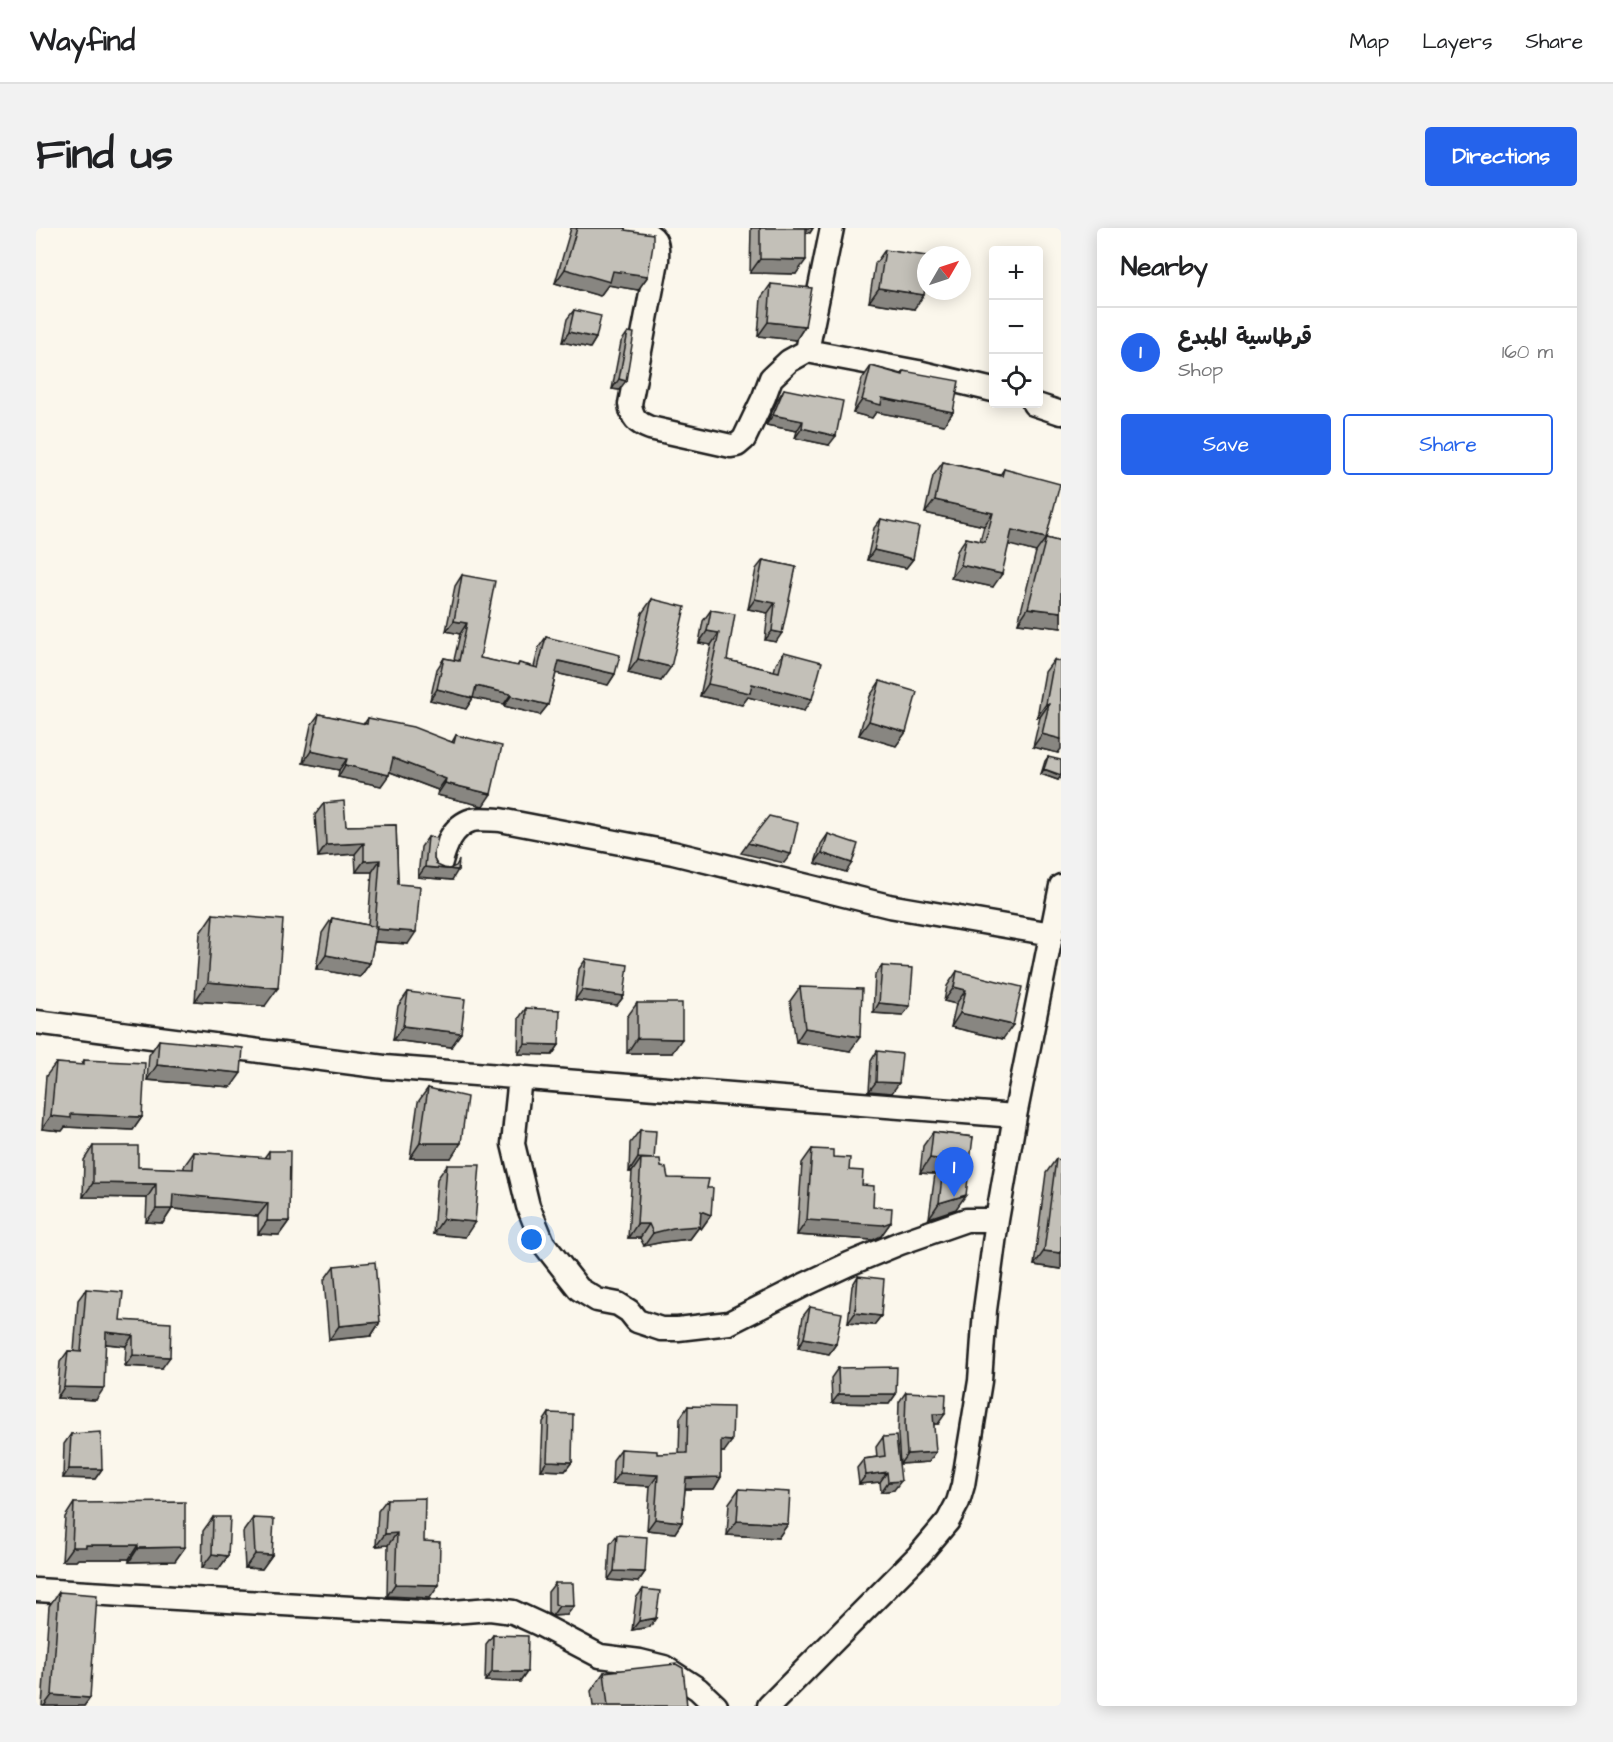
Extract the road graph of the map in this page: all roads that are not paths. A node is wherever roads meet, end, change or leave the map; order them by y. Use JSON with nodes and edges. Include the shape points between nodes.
{"nodes":[{"id":1,"x":636,"y":228,"type":"edge"},
{"id":2,"x":832,"y":228,"type":"edge"},
{"id":3,"x":807,"y":351,"type":"junction"},
{"id":4,"x":989,"y":389,"type":"edge"},
{"id":5,"x":1043,"y":407,"type":"edge"},
{"id":6,"x":1061,"y":413,"type":"edge"},
{"id":7,"x":440,"y":865,"type":"edge"},
{"id":8,"x":1061,"y":886,"type":"edge"},
{"id":9,"x":1052,"y":934,"type":"junction"},
{"id":10,"x":36,"y":1022,"type":"edge"},
{"id":11,"x":520,"y":1077,"type":"junction"},
{"id":12,"x":1015,"y":1116,"type":"junction"},
{"id":13,"x":997,"y":1220,"type":"junction"},
{"id":14,"x":36,"y":1590,"type":"edge"},
{"id":15,"x":716,"y":1706,"type":"edge"},
{"id":16,"x":769,"y":1706,"type":"edge"}],
"edges":[{"from":1,"to":3,"type":"street","via":[[651,235],[658,246],[630,404],[638,423],[738,445],[771,378]]},
{"from":2,"to":3,"type":"street"},
{"from":3,"to":4,"type":"street"},
{"from":5,"to":6,"type":"street"},
{"from":7,"to":9,"type":"street","via":[[445,846],[458,827],[472,820],[501,819],[673,853],[889,906]]},
{"from":8,"to":9,"type":"street"},
{"from":9,"to":12,"type":"street"},
{"from":10,"to":11,"type":"street","via":[[384,1067]]},
{"from":11,"to":12,"type":"street"},
{"from":11,"to":13,"type":"street","via":[[513,1144],[528,1206],[543,1243],[579,1289],[629,1311],[637,1321],[661,1329],[729,1323],[900,1243],[966,1220]]},
{"from":12,"to":13,"type":"street"},
{"from":13,"to":16,"type":"street","via":[[980,1381],[958,1502],[948,1521],[921,1553]]},
{"from":14,"to":15,"type":"street","via":[[440,1613],[490,1609],[513,1612],[600,1656],[664,1667]]}]}
